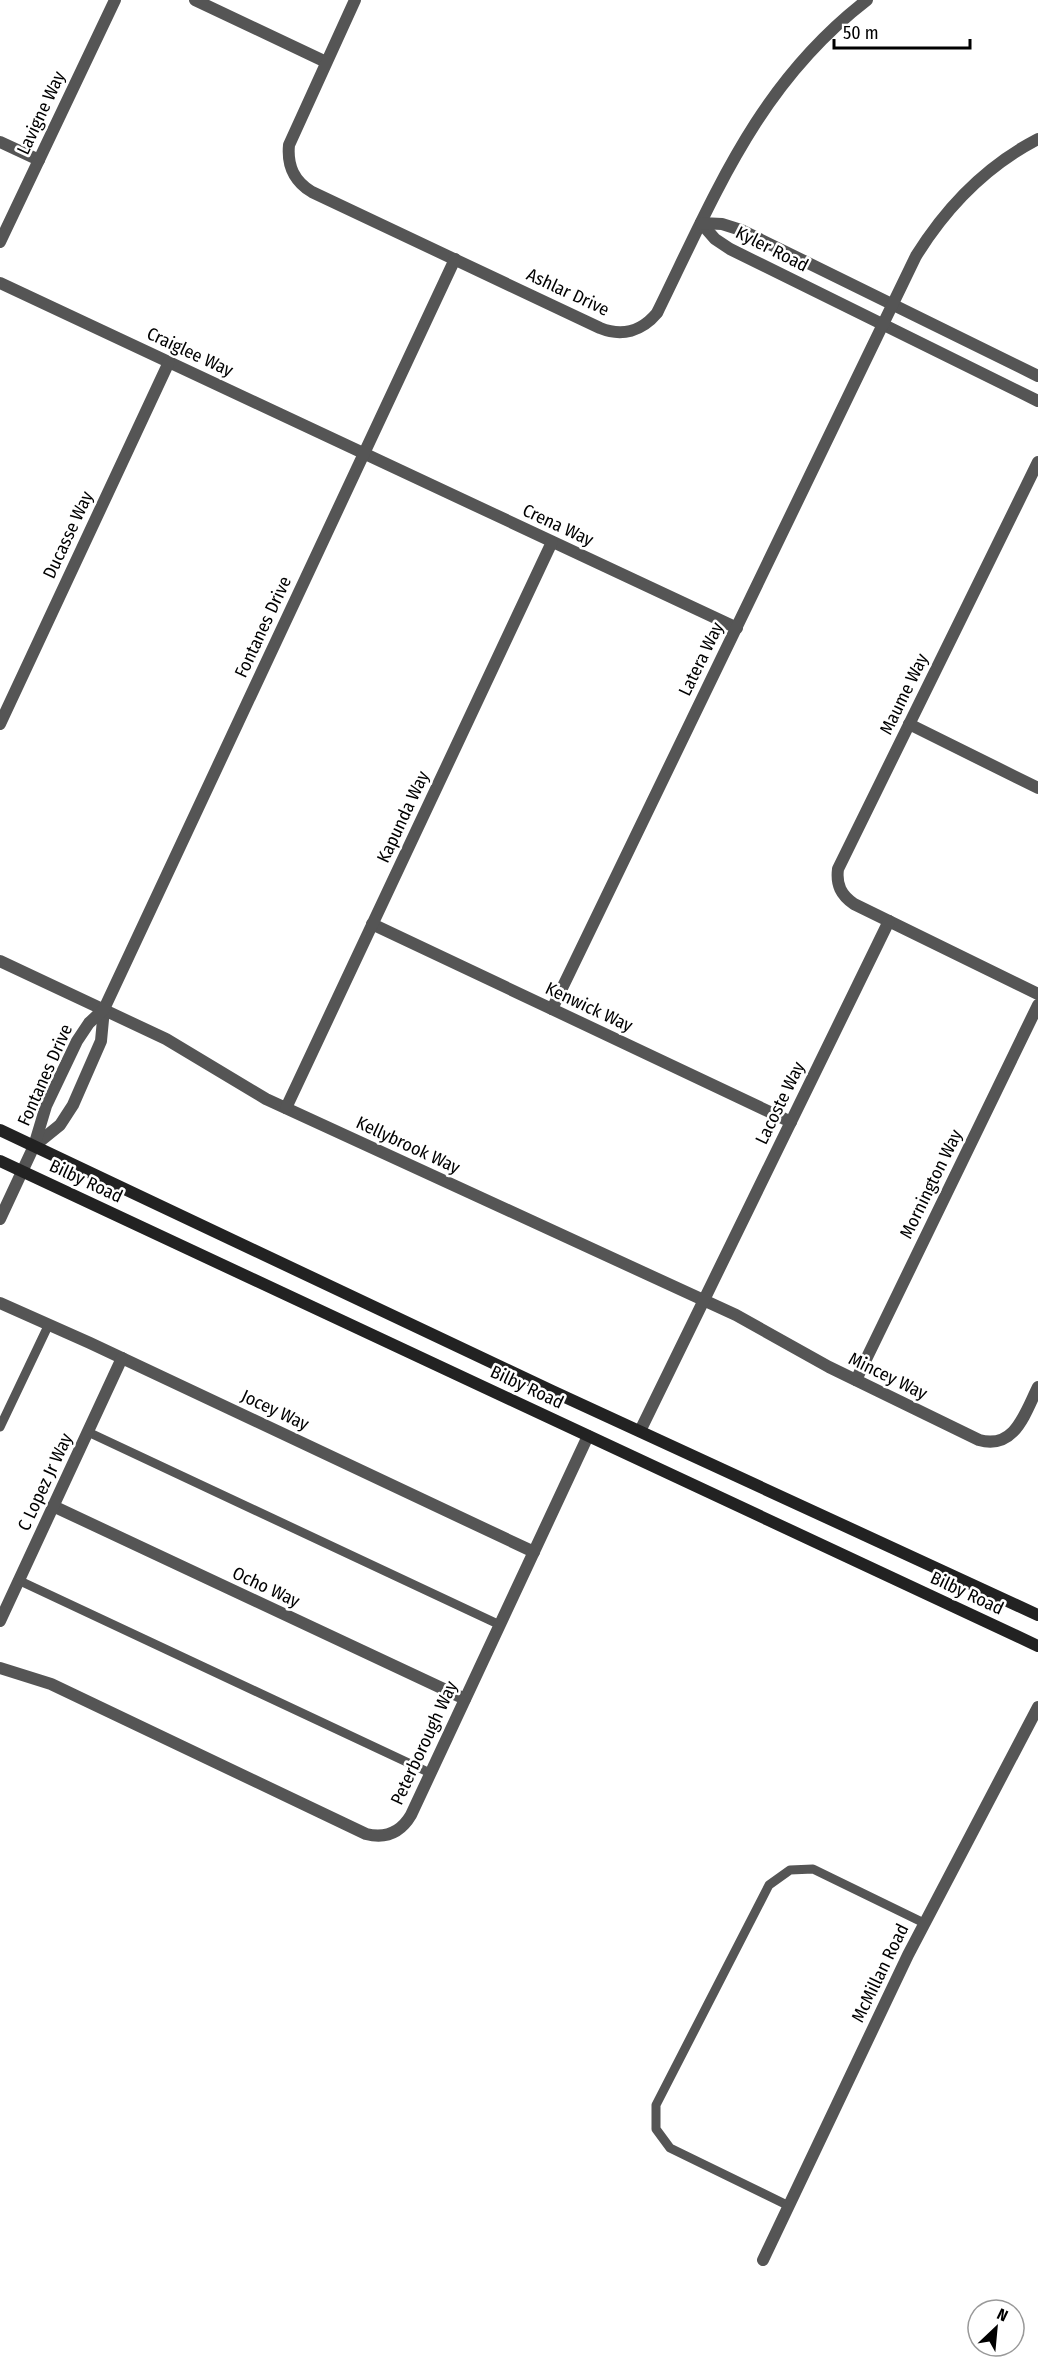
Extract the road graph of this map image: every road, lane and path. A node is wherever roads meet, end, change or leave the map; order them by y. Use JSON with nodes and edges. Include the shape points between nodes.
{"nodes":[{"id":1,"x":115,"y":0,"type":"edge"},
{"id":2,"x":195,"y":0,"type":"edge"},
{"id":3,"x":355,"y":0,"type":"edge"},
{"id":4,"x":867,"y":0,"type":"edge"},
{"id":5,"x":326,"y":62,"type":"junction"},
{"id":6,"x":1038,"y":139,"type":"edge"},
{"id":7,"x":0,"y":142,"type":"edge"},
{"id":8,"x":39,"y":160,"type":"junction"},
{"id":9,"x":701,"y":223,"type":"junction"},
{"id":10,"x":0,"y":242,"type":"edge"},
{"id":11,"x":455,"y":259,"type":"junction"},
{"id":12,"x":0,"y":283,"type":"edge"},
{"id":13,"x":892,"y":304,"type":"junction"},
{"id":14,"x":883,"y":325,"type":"junction"},
{"id":15,"x":169,"y":362,"type":"junction"},
{"id":16,"x":1038,"y":376,"type":"edge"},
{"id":17,"x":1038,"y":401,"type":"edge"},
{"id":18,"x":364,"y":454,"type":"junction"},
{"id":19,"x":1038,"y":462,"type":"edge"},
{"id":20,"x":552,"y":542,"type":"junction"},
{"id":21,"x":736,"y":628,"type":"junction"},
{"id":22,"x":0,"y":724,"type":"edge"},
{"id":23,"x":909,"y":724,"type":"junction"},
{"id":24,"x":1038,"y":788,"type":"edge"},
{"id":25,"x":889,"y":921,"type":"junction"},
{"id":26,"x":372,"y":924,"type":"junction"},
{"id":27,"x":0,"y":961,"type":"edge"},
{"id":28,"x":1038,"y":994,"type":"edge"},
{"id":29,"x":1038,"y":1005,"type":"edge"},
{"id":30,"x":552,"y":1009,"type":"junction"},
{"id":31,"x":104,"y":1010,"type":"junction"},
{"id":32,"x":286,"y":1108,"type":"junction"},
{"id":33,"x":791,"y":1122,"type":"junction"},
{"id":34,"x":0,"y":1130,"type":"edge"},
{"id":35,"x":34,"y":1146,"type":"junction"},
{"id":36,"x":0,"y":1161,"type":"edge"},
{"id":37,"x":22,"y":1171,"type":"junction"},
{"id":38,"x":0,"y":1219,"type":"edge"},
{"id":39,"x":704,"y":1301,"type":"junction"},
{"id":40,"x":0,"y":1304,"type":"edge"},
{"id":41,"x":49,"y":1324,"type":"junction"},
{"id":42,"x":122,"y":1358,"type":"junction"},
{"id":43,"x":856,"y":1380,"type":"junction"},
{"id":44,"x":1038,"y":1388,"type":"edge"},
{"id":45,"x":0,"y":1427,"type":"edge"},
{"id":46,"x":640,"y":1431,"type":"junction"},
{"id":47,"x":88,"y":1432,"type":"junction"},
{"id":48,"x":588,"y":1436,"type":"junction"},
{"id":49,"x":53,"y":1506,"type":"junction"},
{"id":50,"x":534,"y":1552,"type":"junction"},
{"id":51,"x":18,"y":1580,"type":"junction"},
{"id":52,"x":1038,"y":1615,"type":"edge"},
{"id":53,"x":0,"y":1622,"type":"edge"},
{"id":54,"x":500,"y":1625,"type":"junction"},
{"id":55,"x":1038,"y":1646,"type":"edge"},
{"id":56,"x":0,"y":1668,"type":"edge"},
{"id":57,"x":465,"y":1700,"type":"junction"},
{"id":58,"x":1038,"y":1707,"type":"edge"},
{"id":59,"x":430,"y":1773,"type":"junction"},
{"id":60,"x":924,"y":1923,"type":"junction"},
{"id":61,"x":789,"y":2206,"type":"junction"},
{"id":62,"x":763,"y":2260,"type":"dead end"}],
"edges":[{"from":1,"to":8,"type":"street","name":"Lavigne Way"},
{"from":2,"to":5,"type":"street"},
{"from":3,"to":5,"type":"street","name":"Ashlar Drive"},
{"from":4,"to":9,"type":"street","name":"Ashlar Drive","via":[[812,50],[768,102],[735,154]]},
{"from":5,"to":11,"type":"street","name":"Ashlar Drive","via":[[289,145],[293,174],[312,192]]},
{"from":6,"to":13,"type":"street","name":"Latera Way","via":[[993,167],[956,201],[916,256]]},
{"from":7,"to":8,"type":"street"},
{"from":8,"to":10,"type":"street","name":"Lavigne Way"},
{"from":9,"to":11,"type":"street","name":"Ashlar Drive","via":[[657,313],[643,327],[625,332],[600,328]]},
{"from":9,"to":13,"type":"street","name":"Kyler Road","via":[[741,230]]},
{"from":9,"to":14,"type":"street","name":"Kyler Road","via":[[730,249]]},
{"from":11,"to":18,"type":"street","name":"Fontanes Drive"},
{"from":12,"to":15,"type":"street","name":"Craiglee Way"},
{"from":13,"to":14,"type":"street","name":"Latera Way"},
{"from":13,"to":16,"type":"street","name":"Kyler Road"},
{"from":14,"to":17,"type":"street","name":"Kyler Road"},
{"from":14,"to":21,"type":"street","name":"Latera Way"},
{"from":15,"to":18,"type":"street","name":"Craiglee Way"},
{"from":15,"to":22,"type":"street","name":"Ducasse Way"},
{"from":18,"to":20,"type":"street","name":"Crena Way"},
{"from":18,"to":31,"type":"street","name":"Fontanes Drive"},
{"from":19,"to":23,"type":"street","name":"Maume Way"},
{"from":20,"to":21,"type":"street","name":"Crena Way"},
{"from":20,"to":26,"type":"street","name":"Kapunda Way"},
{"from":21,"to":30,"type":"street","name":"Latera Way"},
{"from":23,"to":24,"type":"street"},
{"from":23,"to":25,"type":"street","name":"Maume Way","via":[[837,877],[846,899]]},
{"from":25,"to":28,"type":"street"},
{"from":25,"to":33,"type":"street","name":"Lacoste Way"},
{"from":26,"to":30,"type":"street","name":"Kenwick Way"},
{"from":26,"to":32,"type":"street","name":"Kapunda Way"},
{"from":27,"to":31,"type":"street"},
{"from":29,"to":43,"type":"street","name":"Mornington Way"},
{"from":30,"to":33,"type":"street","name":"Kenwick Way"},
{"from":31,"to":32,"type":"street","name":"Kellybrook Way","via":[[176,1044]]},
{"from":31,"to":35,"type":"street","name":"Fontanes Drive","via":[[77,1041],[46,1106]]},
{"from":31,"to":35,"type":"street","name":"Fontanes Drive","via":[[101,1041],[73,1105],[60,1125]]},
{"from":32,"to":39,"type":"street","name":"Kellybrook Way"},
{"from":33,"to":39,"type":"street","name":"Lacoste Way"},
{"from":34,"to":35,"type":"main road","name":"Bilby Road"},
{"from":35,"to":37,"type":"street"},
{"from":35,"to":46,"type":"main road","name":"Bilby Road"},
{"from":36,"to":37,"type":"main road","name":"Bilby Road"},
{"from":37,"to":38,"type":"street"},
{"from":37,"to":48,"type":"main road","name":"Bilby Road"},
{"from":39,"to":43,"type":"street","name":"Mincey Way"},
{"from":39,"to":46,"type":"street","name":"Lacoste Way"},
{"from":40,"to":41,"type":"street","name":"Jocey Way"},
{"from":41,"to":42,"type":"street","name":"Jocey Way"},
{"from":41,"to":45,"type":"lane"},
{"from":42,"to":47,"type":"street","name":"C Lopez Jr Way"},
{"from":42,"to":50,"type":"street","name":"Jocey Way"},
{"from":43,"to":44,"type":"street","name":"Mincey Way","via":[[979,1440],[993,1442],[1015,1432]]},
{"from":46,"to":52,"type":"main road","name":"Bilby Road"},
{"from":47,"to":49,"type":"street","name":"C Lopez Jr Way"},
{"from":47,"to":54,"type":"lane"},
{"from":48,"to":50,"type":"street","name":"Peterborough Way"},
{"from":48,"to":55,"type":"main road","name":"Bilby Road"},
{"from":49,"to":51,"type":"street","name":"C Lopez Jr Way"},
{"from":49,"to":57,"type":"street","name":"Ocho Way"},
{"from":50,"to":54,"type":"street","name":"Peterborough Way"},
{"from":51,"to":53,"type":"street","name":"C Lopez Jr Way"},
{"from":51,"to":59,"type":"lane"},
{"from":54,"to":57,"type":"street","name":"Peterborough Way"},
{"from":56,"to":59,"type":"street","name":"Peterborough Way","via":[[51,1684],[366,1834],[382,1836],[399,1830],[411,1815]]},
{"from":57,"to":59,"type":"street","name":"Peterborough Way"},
{"from":58,"to":60,"type":"street","name":"McMillan Road"},
{"from":60,"to":61,"type":"street","name":"McMillan Road"},
{"from":60,"to":61,"type":"lane","via":[[813,1869],[790,1869],[769,1885],[656,2105],[656,2128],[670,2148]]},
{"from":61,"to":62,"type":"street","name":"McMillan Road"}]}
